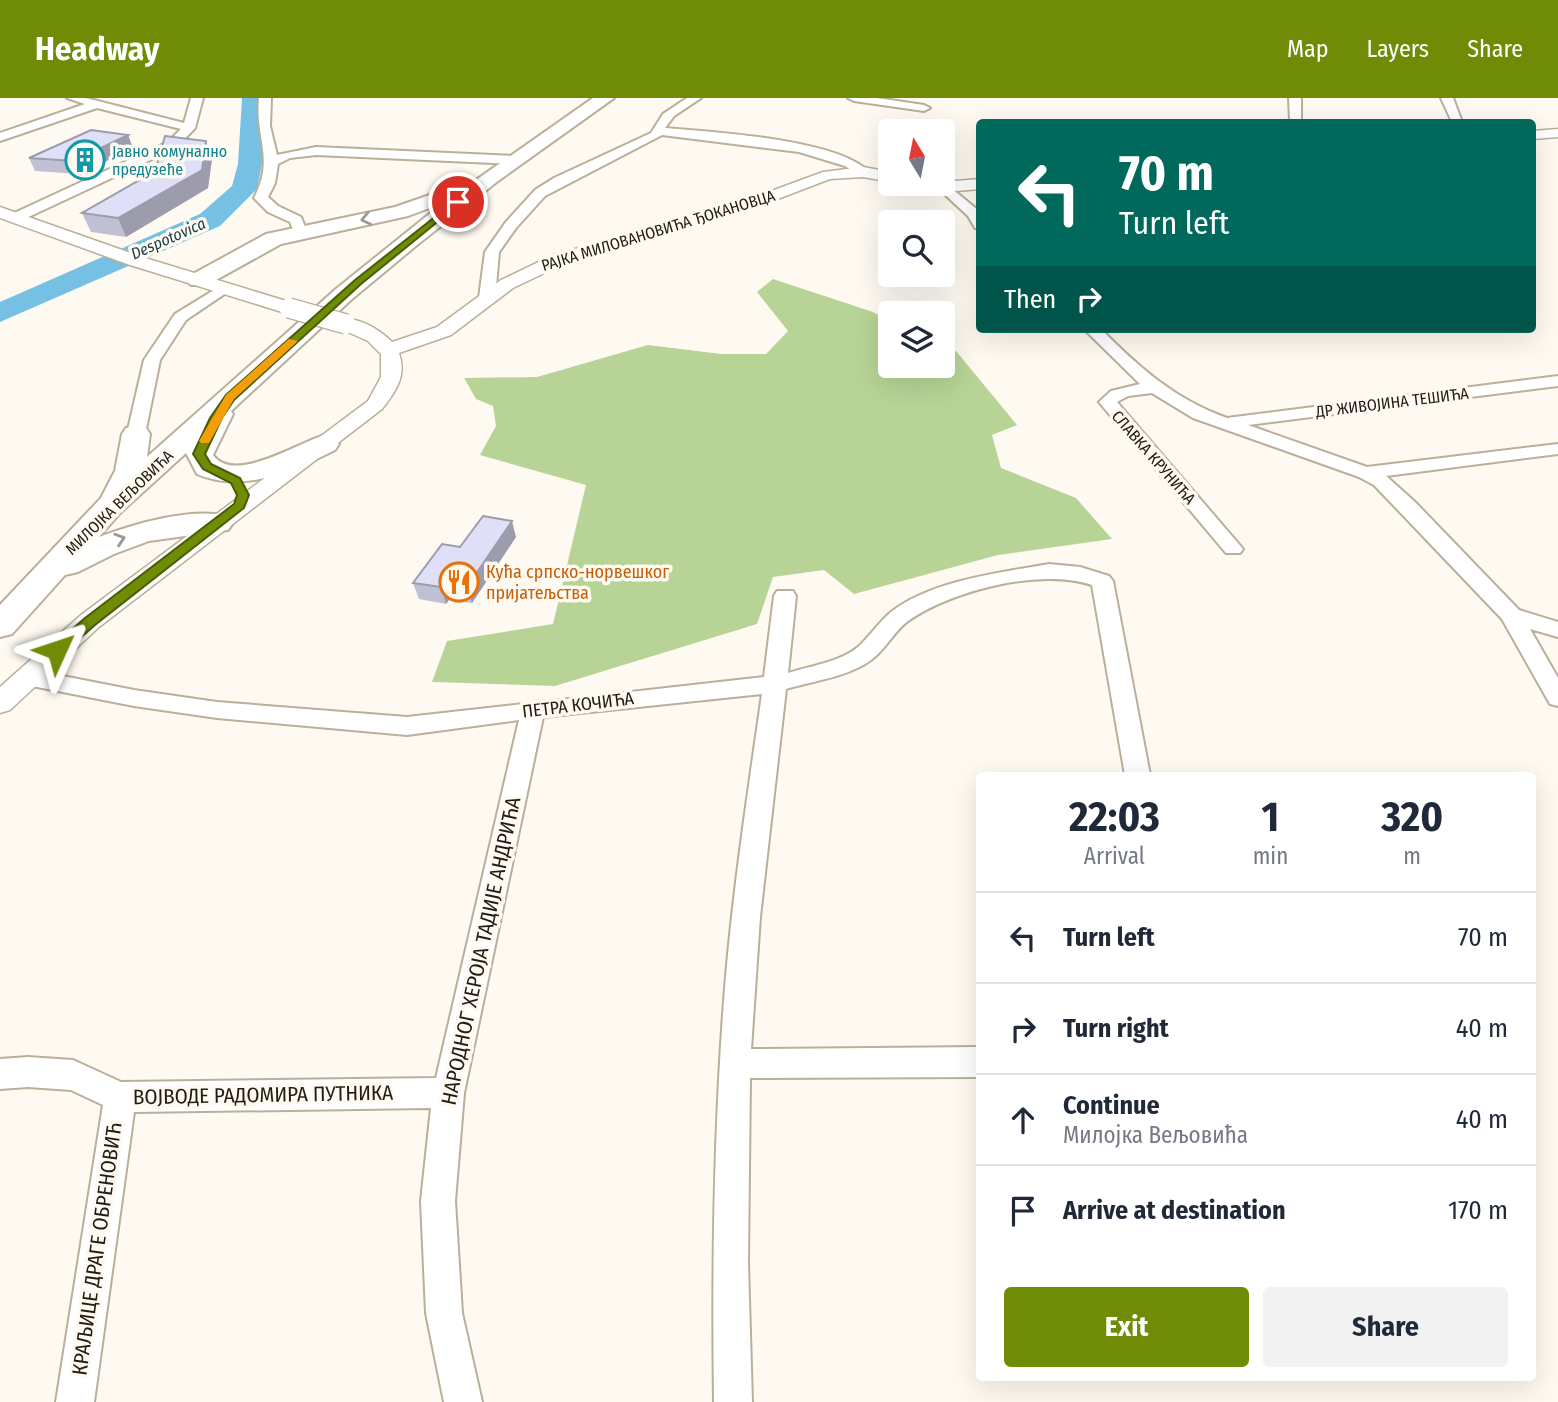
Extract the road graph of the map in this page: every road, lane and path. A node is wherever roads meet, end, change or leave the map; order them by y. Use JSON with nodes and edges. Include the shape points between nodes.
{"nodes":[{"id":1,"x":73,"y":98,"type":"edge"},
{"id":2,"x":197,"y":98,"type":"edge"},
{"id":3,"x":265,"y":98,"type":"edge"},
{"id":4,"x":605,"y":98,"type":"edge"},
{"id":5,"x":695,"y":98,"type":"edge"},
{"id":6,"x":854,"y":98,"type":"edge"},
{"id":7,"x":1295,"y":98,"type":"edge"},
{"id":8,"x":1447,"y":98,"type":"edge"},
{"id":9,"x":97,"y":104,"type":"junction"},
{"id":10,"x":924,"y":108,"type":"dead end"},
{"id":11,"x":1296,"y":119,"type":"edge"},
{"id":12,"x":1456,"y":119,"type":"edge"},
{"id":13,"x":189,"y":128,"type":"junction"},
{"id":14,"x":660,"y":131,"type":"junction"},
{"id":15,"x":1558,"y":133,"type":"edge"},
{"id":16,"x":1536,"y":135,"type":"edge"},
{"id":17,"x":0,"y":137,"type":"edge"},
{"id":18,"x":516,"y":160,"type":"junction"},
{"id":19,"x":274,"y":161,"type":"junction"},
{"id":20,"x":863,"y":172,"type":"junction"},
{"id":21,"x":878,"y":175,"type":"edge"},
{"id":22,"x":491,"y":177,"type":"junction"},
{"id":23,"x":976,"y":184,"type":"edge"},
{"id":24,"x":956,"y":186,"type":"edge"},
{"id":25,"x":955,"y":196,"type":"edge"},
{"id":26,"x":8,"y":215,"type":"edge"},
{"id":27,"x":976,"y":218,"type":"edge"},
{"id":28,"x":0,"y":225,"type":"edge"},
{"id":29,"x":300,"y":232,"type":"junction"},
{"id":30,"x":212,"y":284,"type":"junction"},
{"id":31,"x":487,"y":298,"type":"junction"},
{"id":32,"x":180,"y":317,"type":"junction"},
{"id":33,"x":1097,"y":333,"type":"edge"},
{"id":34,"x":389,"y":349,"type":"junction"},
{"id":35,"x":1558,"y":381,"type":"edge"},
{"id":36,"x":1151,"y":388,"type":"junction"},
{"id":37,"x":230,"y":397,"type":"junction"},
{"id":38,"x":1226,"y":423,"type":"junction"},
{"id":39,"x":136,"y":434,"type":"joint"},
{"id":40,"x":325,"y":444,"type":"junction"},
{"id":41,"x":1558,"y":449,"type":"edge"},
{"id":42,"x":1558,"y":460,"type":"edge"},
{"id":43,"x":225,"y":473,"type":"junction"},
{"id":44,"x":1374,"y":477,"type":"junction"},
{"id":45,"x":109,"y":507,"type":"junction"},
{"id":46,"x":228,"y":514,"type":"junction"},
{"id":47,"x":1233,"y":549,"type":"dead end"},
{"id":48,"x":38,"y":582,"type":"junction"},
{"id":49,"x":785,"y":596,"type":"dead end"},
{"id":50,"x":1511,"y":615,"type":"junction"},
{"id":51,"x":0,"y":626,"type":"edge"},
{"id":52,"x":1558,"y":630,"type":"edge"},
{"id":53,"x":27,"y":677,"type":"junction"},
{"id":54,"x":776,"y":684,"type":"junction"},
{"id":55,"x":1558,"y":698,"type":"edge"},
{"id":56,"x":0,"y":703,"type":"edge"},
{"id":57,"x":533,"y":710,"type":"junction"},
{"id":58,"x":1137,"y":772,"type":"edge"},
{"id":59,"x":976,"y":1062,"type":"edge"},
{"id":60,"x":735,"y":1064,"type":"junction"},
{"id":61,"x":0,"y":1074,"type":"edge"},
{"id":62,"x":448,"y":1093,"type":"junction"},
{"id":63,"x":120,"y":1097,"type":"junction"},
{"id":64,"x":75,"y":1402,"type":"edge"},
{"id":65,"x":463,"y":1402,"type":"edge"},
{"id":66,"x":733,"y":1402,"type":"edge"}],
"edges":[{"from":1,"to":9,"type":"street"},
{"from":2,"to":13,"type":"street"},
{"from":3,"to":19,"type":"street","via":[[263,126]]},
{"from":4,"to":18,"type":"main road","name":"МИЛОЈКА ВЕЉОВИЋА"},
{"from":5,"to":14,"type":"street","via":[[667,116]]},
{"from":6,"to":10,"type":"street"},
{"from":7,"to":11,"type":"street"},
{"from":8,"to":12,"type":"street"},
{"from":9,"to":13,"type":"street"},
{"from":9,"to":17,"type":"street"},
{"from":13,"to":26,"type":"street","via":[[172,145]]},
{"from":14,"to":20,"type":"street","name":"РАЈКА МИЛОВАНОВИЋА ЂОКАНОВЦА","via":[[796,149],[846,161]]},
{"from":14,"to":31,"type":"street","via":[[559,181],[533,199],[492,252]]},
{"from":15,"to":16,"type":"street"},
{"from":18,"to":19,"type":"street","via":[[316,150]]},
{"from":18,"to":22,"type":"main road","name":"МИЛОЈКА ВЕЉОВИЋА"},
{"from":19,"to":29,"type":"street","via":[[261,198],[296,220]]},
{"from":20,"to":21,"type":"street","name":"РАЈКА МИЛОВАНОВИЋА ЂОКАНОВЦА"},
{"from":20,"to":31,"type":"street","name":"РАЈКА МИЛОВАНОВИЋА ЂОКАНОВЦА","via":[[828,174],[761,200],[557,260]]},
{"from":22,"to":29,"type":"main road","one_way":true,"via":[[401,212]]},
{"from":22,"to":37,"type":"main road","name":"МИЛОЈКА ВЕЉОВИЋА","via":[[378,265]]},
{"from":23,"to":24,"type":"street"},
{"from":25,"to":27,"type":"street"},
{"from":26,"to":28,"type":"street"},
{"from":26,"to":30,"type":"street"},
{"from":29,"to":30,"type":"main road"},
{"from":30,"to":32,"type":"street"},
{"from":30,"to":32,"type":"street","via":[[189,290]]},
{"from":30,"to":34,"type":"street","bridge":true,"via":[[371,333]]},
{"from":31,"to":34,"type":"street","name":"РАЈКА МИЛОВАНОВИЋА ЂОКАНОВЦА","via":[[444,331]]},
{"from":32,"to":39,"type":"street","via":[[149,366]]},
{"from":33,"to":36,"type":"street"},
{"from":34,"to":40,"type":"street","via":[[394,372],[382,396]]},
{"from":35,"to":38,"type":"street","name":"ДР ЖИВОЈИНА ТЕШИЋА"},
{"from":36,"to":38,"type":"street","via":[[1182,407]]},
{"from":36,"to":47,"type":"street","name":"СЛАВКА КРУНИЋА","via":[[1121,391],[1108,402]]},
{"from":37,"to":43,"type":"main road","via":[[199,454],[207,466]]},
{"from":37,"to":45,"type":"main road","name":"МИЛОЈКА ВЕЉОВИЋА"},
{"from":38,"to":44,"type":"street"},
{"from":39,"to":45,"type":"main road","via":[[130,471]]},
{"from":40,"to":43,"type":"main road","via":[[272,468]]},
{"from":40,"to":46,"type":"street"},
{"from":41,"to":44,"type":"street"},
{"from":42,"to":44,"type":"street"},
{"from":43,"to":46,"type":"main road","via":[[243,495]]},
{"from":44,"to":50,"type":"street","via":[[1415,513]]},
{"from":45,"to":48,"type":"main road","name":"МИЛОЈКА ВЕЉОВИЋА"},
{"from":48,"to":46,"type":"main road","one_way":true,"via":[[122,538]]},
{"from":46,"to":53,"type":"street","via":[[90,621]]},
{"from":48,"to":51,"type":"main road","name":"МИЛОЈКА ВЕЉОВИЋА"},
{"from":49,"to":54,"type":"street"},
{"from":50,"to":52,"type":"street"},
{"from":50,"to":55,"type":"street"},
{"from":53,"to":56,"type":"street"},
{"from":53,"to":57,"type":"street","name":"ПЕТРА КОЧИЋА","via":[[217,710],[407,726]]},
{"from":54,"to":57,"type":"street","name":"ПЕТРА КОЧИЋА"},
{"from":54,"to":58,"type":"street","name":"ПЕТРА КОЧИЋА","via":[[845,664],[864,654],[899,617],[977,583],[1049,571],[1080,574],[1102,581]]},
{"from":54,"to":60,"type":"street","via":[[753,849]]},
{"from":57,"to":62,"type":"street","name":"НАРОДНОГ ХЕРОЈА ТАДИЈЕ АНДРИЋА"},
{"from":59,"to":60,"type":"street"},
{"from":60,"to":66,"type":"street","via":[[729,1269]]},
{"from":61,"to":63,"type":"street","name":"ВОЈВОДЕ РАДОМИРА ПУТНИКА","via":[[73,1074]]},
{"from":62,"to":63,"type":"street","name":"ВОЈВОДЕ РАДОМИРА ПУТНИКА"},
{"from":62,"to":65,"type":"street","name":"НАРОДНОГ ХЕРОЈА ТАДИЈЕ АНДРИЋА","via":[[438,1200],[444,1313]]},
{"from":63,"to":64,"type":"street","name":"КРАЉИЦЕ ДРАГЕ ОБРЕНОВИЋ"}]}
